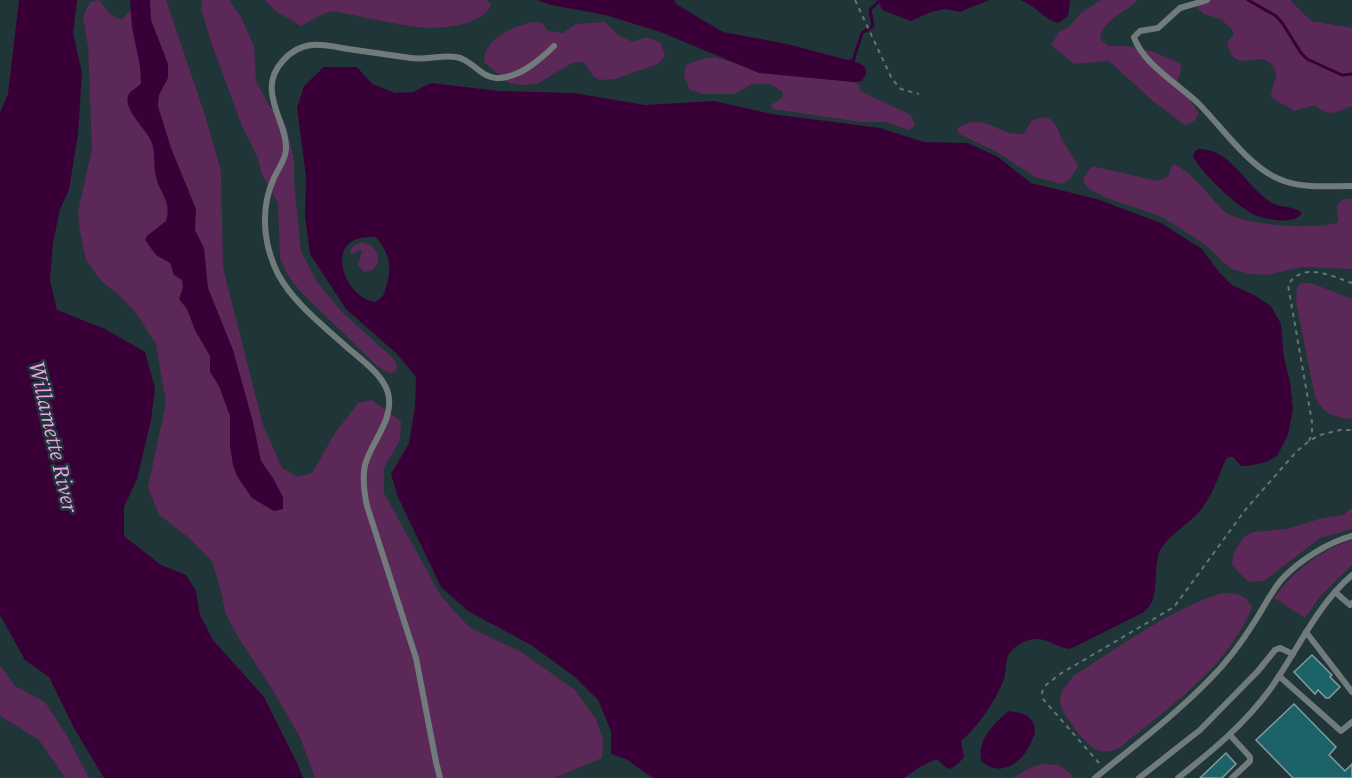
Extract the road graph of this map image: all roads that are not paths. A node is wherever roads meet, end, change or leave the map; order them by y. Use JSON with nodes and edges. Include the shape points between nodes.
{"nodes":[{"id":1,"x":1207,"y":0,"type":"edge"},
{"id":2,"x":554,"y":46,"type":"dead end"},
{"id":3,"x":1352,"y":186,"type":"edge"},
{"id":4,"x":1352,"y":536,"type":"edge"},
{"id":5,"x":1352,"y":575,"type":"edge"},
{"id":6,"x":1335,"y":592,"type":"junction"},
{"id":7,"x":1351,"y":605,"type":"edge"},
{"id":8,"x":1306,"y":632,"type":"junction"},
{"id":9,"x":1293,"y":654,"type":"junction"},
{"id":10,"x":1279,"y":676,"type":"junction"},
{"id":11,"x":1352,"y":693,"type":"edge"},
{"id":12,"x":1352,"y":722,"type":"edge"},
{"id":13,"x":1230,"y":735,"type":"junction"},
{"id":14,"x":1238,"y":772,"type":"junction"},
{"id":15,"x":440,"y":778,"type":"edge"},
{"id":16,"x":1095,"y":778,"type":"edge"},
{"id":17,"x":1139,"y":778,"type":"edge"},
{"id":18,"x":1178,"y":778,"type":"edge"},
{"id":19,"x":1232,"y":778,"type":"edge"},
{"id":20,"x":1244,"y":778,"type":"edge"}],
"edges":[{"from":1,"to":3,"type":"lane","via":[[1180,8],[1158,28],[1140,31],[1134,37],[1139,48],[1269,174],[1309,186]]},
{"from":2,"to":15,"type":"lane","via":[[533,64],[499,79],[458,57],[415,58],[311,45],[288,56],[273,75],[271,91],[286,153],[267,195],[267,243],[278,273],[290,291],[382,381],[388,394],[385,422],[365,464],[364,490],[416,658]]},
{"from":4,"to":16,"type":"lane","via":[[1321,549],[1283,578],[1235,651],[1210,679]]},
{"from":5,"to":6,"type":"lane"},
{"from":6,"to":7,"type":"lane"},
{"from":6,"to":8,"type":"lane"},
{"from":8,"to":9,"type":"lane"},
{"from":8,"to":11,"type":"lane"},
{"from":9,"to":10,"type":"lane"},
{"from":9,"to":17,"type":"lane","via":[[1280,648],[1275,650],[1200,730]]},
{"from":10,"to":12,"type":"lane","via":[[1341,731]]},
{"from":10,"to":13,"type":"lane"},
{"from":13,"to":14,"type":"lane","via":[[1250,757]]},
{"from":13,"to":18,"type":"lane"},
{"from":14,"to":19,"type":"lane"},
{"from":14,"to":20,"type":"lane"}]}
